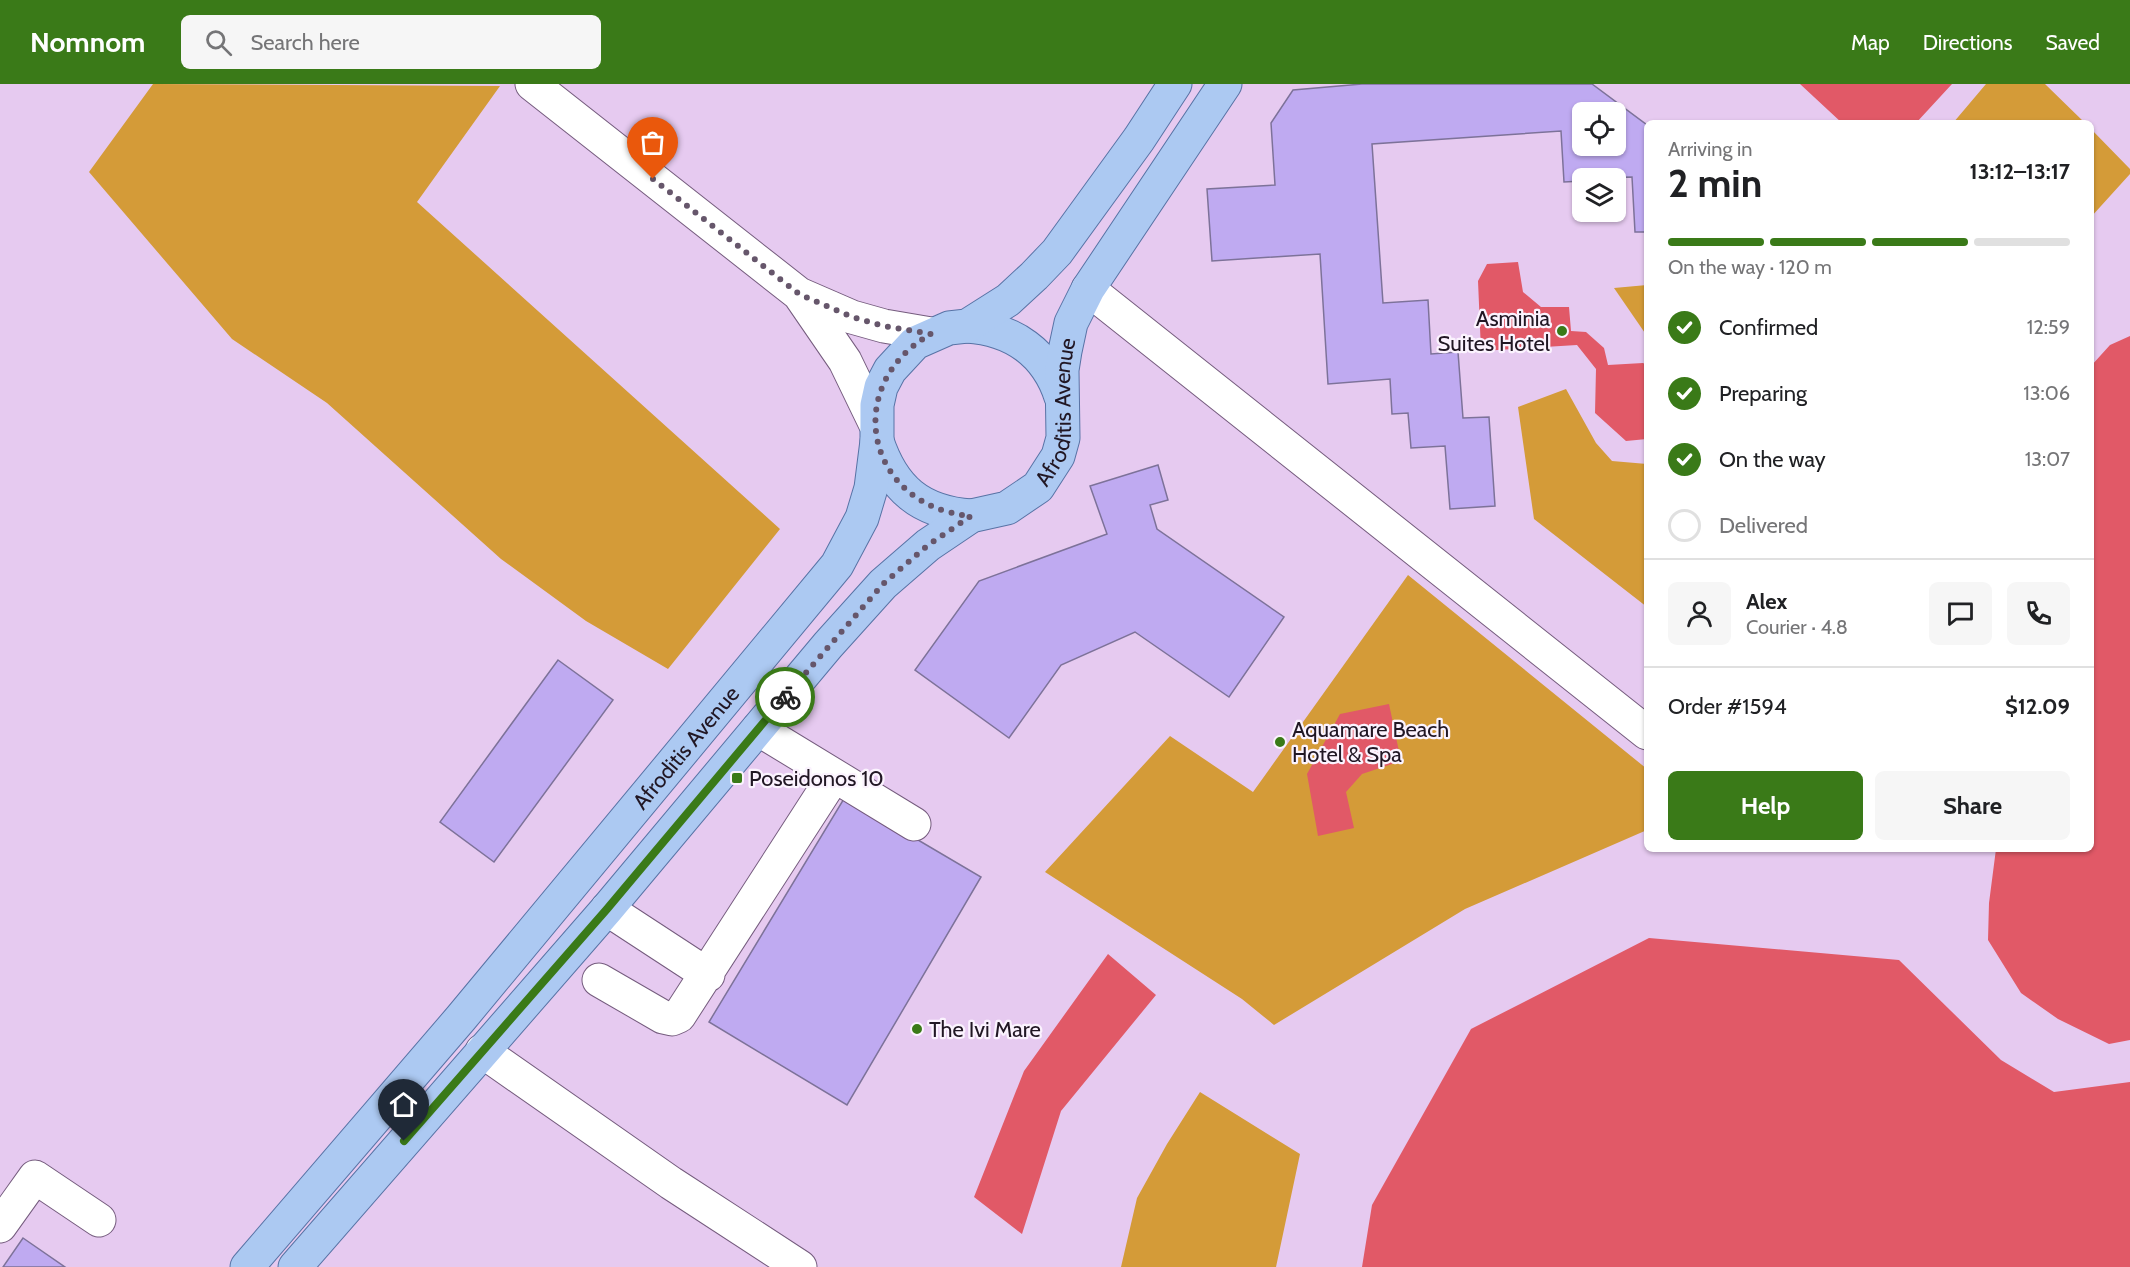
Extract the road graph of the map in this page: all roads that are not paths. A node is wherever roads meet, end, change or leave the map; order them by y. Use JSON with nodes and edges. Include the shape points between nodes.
{"nodes":[{"id":1,"x":532,"y":84,"type":"edge"},
{"id":2,"x":1175,"y":84,"type":"edge"},
{"id":3,"x":1225,"y":84,"type":"edge"},
{"id":4,"x":1088,"y":289,"type":"junction"},
{"id":5,"x":799,"y":294,"type":"junction"},
{"id":6,"x":967,"y":326,"type":"junction"},
{"id":7,"x":931,"y":334,"type":"junction"},
{"id":8,"x":1062,"y":401,"type":"junction"},
{"id":9,"x":876,"y":432,"type":"junction"},
{"id":10,"x":971,"y":516,"type":"junction"},
{"id":11,"x":758,"y":729,"type":"junction"},
{"id":12,"x":1644,"y":731,"type":"edge"},
{"id":13,"x":834,"y":776,"type":"junction"},
{"id":14,"x":914,"y":824,"type":"dead end"},
{"id":15,"x":607,"y":909,"type":"junction"},
{"id":16,"x":708,"y":975,"type":"junction"},
{"id":17,"x":598,"y":980,"type":"dead end"},
{"id":18,"x":482,"y":1051,"type":"junction"},
{"id":19,"x":99,"y":1220,"type":"dead end"},
{"id":20,"x":0,"y":1226,"type":"edge"},
{"id":21,"x":247,"y":1267,"type":"edge"},
{"id":22,"x":295,"y":1267,"type":"edge"},
{"id":23,"x":800,"y":1267,"type":"edge"}],
"edges":[{"from":1,"to":5,"type":"street"},
{"from":2,"to":6,"type":"main road","name":"Afroditis Avenue","via":[[1058,252],[1008,300]]},
{"from":3,"to":4,"type":"main road","name":"Afroditis Avenue"},
{"from":4,"to":8,"type":"main road","name":"Afroditis Avenue","via":[[1071,323],[1062,370]]},
{"from":4,"to":12,"type":"street"},
{"from":5,"to":7,"type":"street","via":[[852,317]]},
{"from":5,"to":9,"type":"street","via":[[845,361]]},
{"from":6,"to":7,"type":"main road","name":"Afroditis Avenue"},
{"from":6,"to":8,"type":"main road","via":[[1004,332],[1035,352],[1057,383]]},
{"from":7,"to":9,"type":"main road","name":"Afroditis Avenue","via":[[908,349],[890,370],[881,387]]},
{"from":8,"to":10,"type":"main road","name":"Afroditis Avenue","via":[[1063,438],[1044,480],[1007,508]]},
{"from":9,"to":10,"type":"main road","via":[[892,475],[904,489],[934,509]]},
{"from":9,"to":21,"type":"main road","name":"Afroditis Avenue","via":[[871,488],[862,518],[837,565],[461,1018]]},
{"from":10,"to":11,"type":"main road","name":"Afroditis Avenue","via":[[928,545],[883,584]]},
{"from":11,"to":13,"type":"street"},
{"from":11,"to":15,"type":"main road","name":"Afroditis Avenue"},
{"from":13,"to":14,"type":"street"},
{"from":13,"to":16,"type":"street"},
{"from":15,"to":16,"type":"street"},
{"from":15,"to":18,"type":"main road","name":"Afroditis Avenue"},
{"from":16,"to":17,"type":"street","via":[[679,1016],[672,1019]]},
{"from":18,"to":22,"type":"main road","name":"Afroditis Avenue"},
{"from":18,"to":23,"type":"street","via":[[670,1183]]},
{"from":19,"to":20,"type":"street","via":[[35,1178]]}]}
